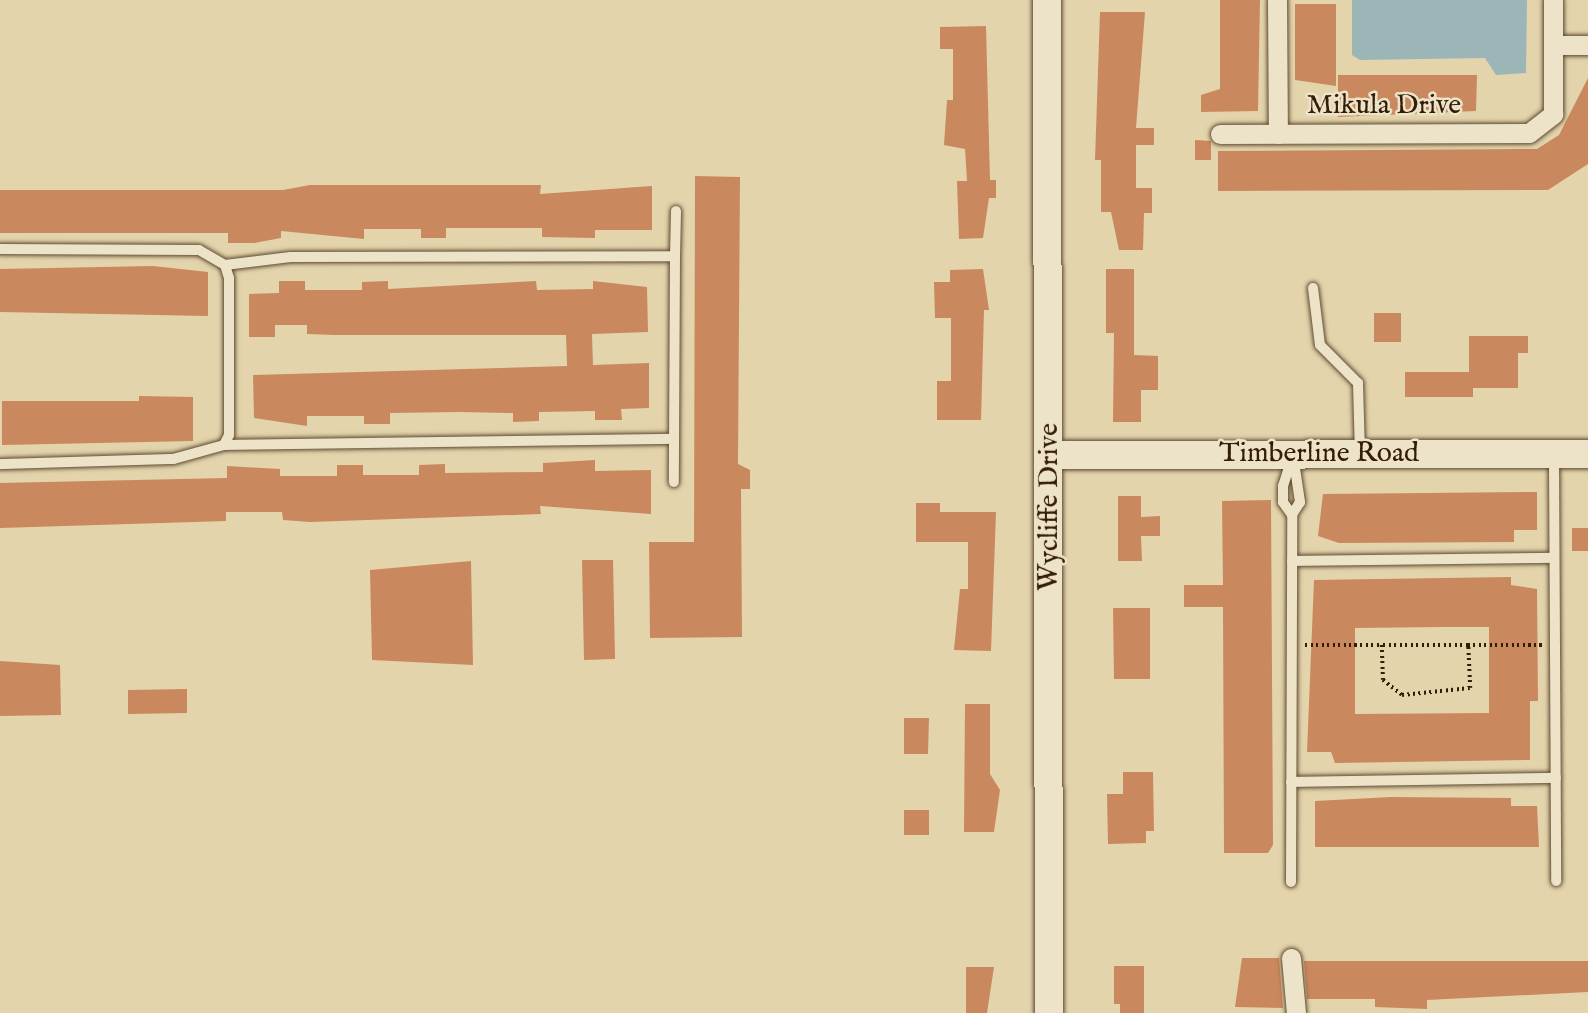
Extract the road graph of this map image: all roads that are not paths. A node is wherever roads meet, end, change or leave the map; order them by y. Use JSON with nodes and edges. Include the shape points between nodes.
{"nodes":[{"id":1,"x":1047,"y":0,"type":"edge"},
{"id":2,"x":1277,"y":0,"type":"edge"},
{"id":3,"x":1553,"y":0,"type":"edge"},
{"id":4,"x":1554,"y":45,"type":"junction"},
{"id":5,"x":1588,"y":45,"type":"edge"},
{"id":6,"x":1220,"y":134,"type":"dead end"},
{"id":7,"x":1278,"y":134,"type":"junction"},
{"id":8,"x":676,"y":211,"type":"dead end"},
{"id":9,"x":0,"y":249,"type":"edge"},
{"id":10,"x":675,"y":256,"type":"junction"},
{"id":11,"x":225,"y":265,"type":"junction"},
{"id":12,"x":1313,"y":288,"type":"dead end"},
{"id":13,"x":674,"y":439,"type":"junction"},
{"id":14,"x":224,"y":445,"type":"junction"},
{"id":15,"x":1293,"y":454,"type":"junction"},
{"id":16,"x":1360,"y":454,"type":"junction"},
{"id":17,"x":1554,"y":454,"type":"junction"},
{"id":18,"x":1588,"y":454,"type":"edge"},
{"id":19,"x":1051,"y":455,"type":"junction"},
{"id":20,"x":0,"y":464,"type":"edge"},
{"id":21,"x":674,"y":482,"type":"dead end"},
{"id":22,"x":1292,"y":515,"type":"junction"},
{"id":23,"x":1554,"y":558,"type":"junction"},
{"id":24,"x":1292,"y":561,"type":"junction"},
{"id":25,"x":1556,"y":778,"type":"junction"},
{"id":26,"x":1291,"y":782,"type":"junction"},
{"id":27,"x":1556,"y":881,"type":"dead end"},
{"id":28,"x":1291,"y":882,"type":"dead end"},
{"id":29,"x":1291,"y":958,"type":"dead end"},
{"id":30,"x":1049,"y":1013,"type":"edge"},
{"id":31,"x":1296,"y":1013,"type":"edge"}],
"edges":[{"from":1,"to":19,"type":"street","name":"Wycliffe Drive"},
{"from":2,"to":7,"type":"street"},
{"from":3,"to":4,"type":"street"},
{"from":4,"to":5,"type":"street"},
{"from":4,"to":7,"type":"street","name":"Mikula Drive","via":[[1554,102],[1546,125],[1513,135]]},
{"from":6,"to":7,"type":"street","name":"Mikula Drive"},
{"from":8,"to":10,"type":"lane"},
{"from":9,"to":11,"type":"lane","via":[[199,250]]},
{"from":10,"to":11,"type":"lane","via":[[291,257]]},
{"from":10,"to":13,"type":"lane"},
{"from":11,"to":14,"type":"lane","via":[[229,435]]},
{"from":12,"to":16,"type":"lane","via":[[1320,345],[1358,383]]},
{"from":13,"to":14,"type":"lane"},
{"from":13,"to":21,"type":"lane"},
{"from":14,"to":20,"type":"lane","via":[[173,459]]},
{"from":15,"to":16,"type":"street","name":"Timberline Road"},
{"from":15,"to":19,"type":"street","name":"Timberline Road"},
{"from":15,"to":22,"type":"lane","via":[[1300,502]]},
{"from":15,"to":22,"type":"lane","via":[[1283,485]]},
{"from":16,"to":17,"type":"street","name":"Timberline Road"},
{"from":17,"to":18,"type":"street","name":"Timberline Road"},
{"from":17,"to":23,"type":"lane"},
{"from":19,"to":30,"type":"street","name":"Wycliffe Drive"},
{"from":22,"to":24,"type":"lane"},
{"from":23,"to":24,"type":"lane"},
{"from":23,"to":25,"type":"lane"},
{"from":24,"to":26,"type":"lane"},
{"from":25,"to":26,"type":"lane"},
{"from":25,"to":27,"type":"lane"},
{"from":26,"to":28,"type":"lane"},
{"from":29,"to":31,"type":"street"}]}
